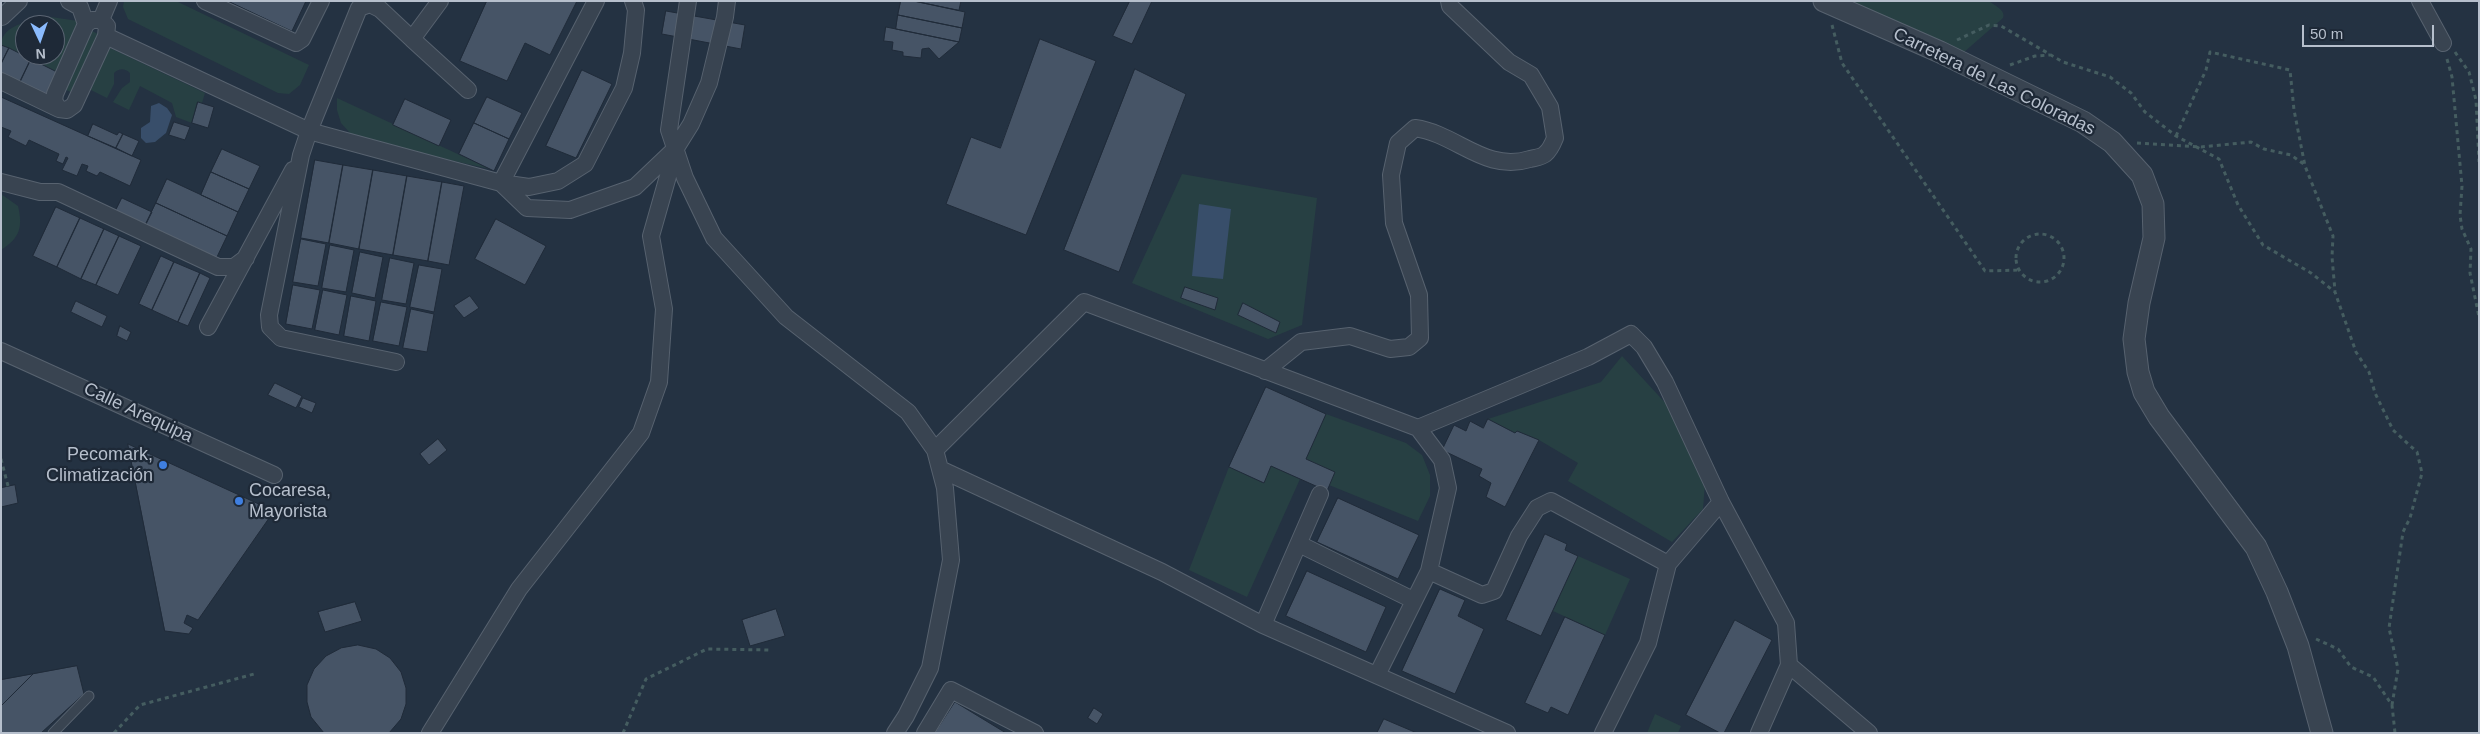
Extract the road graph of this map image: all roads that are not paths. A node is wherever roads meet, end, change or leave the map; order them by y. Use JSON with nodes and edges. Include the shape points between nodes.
{"nodes":[{"id":1,"x":19,"y":1,"type":"edge"},
{"id":2,"x":70,"y":1,"type":"edge"},
{"id":3,"x":109,"y":1,"type":"edge"},
{"id":4,"x":205,"y":1,"type":"edge"},
{"id":5,"x":321,"y":1,"type":"edge"},
{"id":6,"x":440,"y":1,"type":"edge"},
{"id":7,"x":596,"y":1,"type":"edge"},
{"id":8,"x":633,"y":1,"type":"edge"},
{"id":9,"x":688,"y":1,"type":"edge"},
{"id":10,"x":727,"y":1,"type":"edge"},
{"id":11,"x":1449,"y":1,"type":"edge"},
{"id":12,"x":2420,"y":1,"type":"edge"},
{"id":13,"x":1825,"y":2,"type":"edge"},
{"id":14,"x":2,"y":18,"type":"edge"},
{"id":15,"x":94,"y":22,"type":"junction"},
{"id":16,"x":106,"y":36,"type":"junction"},
{"id":17,"x":412,"y":39,"type":"junction"},
{"id":18,"x":2443,"y":43,"type":"road end"},
{"id":19,"x":1,"y":81,"type":"edge"},
{"id":20,"x":468,"y":90,"type":"dead end"},
{"id":21,"x":59,"y":109,"type":"junction"},
{"id":22,"x":309,"y":131,"type":"junction"},
{"id":23,"x":676,"y":148,"type":"junction"},
{"id":24,"x":301,"y":155,"type":"junction"},
{"id":25,"x":1,"y":182,"type":"edge"},
{"id":26,"x":502,"y":183,"type":"junction"},
{"id":27,"x":246,"y":258,"type":"junction"},
{"id":28,"x":208,"y":327,"type":"dead end"},
{"id":29,"x":1,"y":351,"type":"edge"},
{"id":30,"x":396,"y":362,"type":"dead end"},
{"id":31,"x":1265,"y":371,"type":"junction"},
{"id":32,"x":1418,"y":428,"type":"junction"},
{"id":33,"x":935,"y":450,"type":"junction"},
{"id":34,"x":940,"y":469,"type":"junction"},
{"id":35,"x":274,"y":475,"type":"dead end"},
{"id":36,"x":1320,"y":494,"type":"dead end"},
{"id":37,"x":1721,"y":502,"type":"junction"},
{"id":38,"x":1299,"y":544,"type":"junction"},
{"id":39,"x":1668,"y":564,"type":"junction"},
{"id":40,"x":1429,"y":571,"type":"junction"},
{"id":41,"x":1413,"y":600,"type":"junction"},
{"id":42,"x":1263,"y":625,"type":"junction"},
{"id":43,"x":1789,"y":665,"type":"junction"},
{"id":44,"x":1377,"y":675,"type":"junction"},
{"id":45,"x":89,"y":696,"type":"dead end"},
{"id":46,"x":53,"y":733,"type":"edge"},
{"id":47,"x":430,"y":733,"type":"edge"},
{"id":48,"x":895,"y":733,"type":"edge"},
{"id":49,"x":925,"y":733,"type":"edge"},
{"id":50,"x":1035,"y":733,"type":"edge"},
{"id":51,"x":1507,"y":733,"type":"edge"},
{"id":52,"x":1603,"y":733,"type":"edge"},
{"id":53,"x":1759,"y":733,"type":"edge"},
{"id":54,"x":1869,"y":733,"type":"edge"},
{"id":55,"x":2322,"y":733,"type":"edge"}],
"edges":[{"from":1,"to":14,"type":"street"},
{"from":2,"to":15,"type":"street"},
{"from":3,"to":15,"type":"street"},
{"from":4,"to":5,"type":"street","via":[[296,43],[302,39]]},
{"from":6,"to":17,"type":"street"},
{"from":7,"to":26,"type":"street"},
{"from":8,"to":26,"type":"street","via":[[636,10],[632,53],[624,88],[585,164],[558,181],[529,187]]},
{"from":9,"to":23,"type":"street","via":[[669,130]]},
{"from":10,"to":23,"type":"street","via":[[709,83],[691,124]]},
{"from":11,"to":31,"type":"street","via":[[1450,6],[1509,62],[1531,75],[1550,107],[1556,138],[1545,154],[1511,163],[1477,155],[1430,130],[1415,128],[1398,143],[1391,175],[1394,223],[1419,296],[1420,338],[1409,348],[1390,349],[1350,336],[1301,342]]},
{"from":12,"to":18,"type":"street"},
{"from":13,"to":55,"type":"street","name":"Carretera de Las Coloradas","via":[[1940,52],[2083,122],[2112,142],[2142,175],[2153,204],[2154,238],[2138,303],[2134,340],[2144,392],[2256,547],[2298,646]]},
{"from":15,"to":16,"type":"street","via":[[107,26]]},
{"from":15,"to":21,"type":"street","via":[[55,94],[54,101]]},
{"from":16,"to":21,"type":"street","via":[[74,105],[67,110]]},
{"from":16,"to":22,"type":"street"},
{"from":17,"to":20,"type":"street"},
{"from":17,"to":22,"type":"street","via":[[380,9],[370,4],[359,8]]},
{"from":19,"to":21,"type":"street"},
{"from":22,"to":24,"type":"street"},
{"from":22,"to":26,"type":"street"},
{"from":23,"to":26,"type":"street","via":[[635,187],[570,210],[527,208]]},
{"from":23,"to":33,"type":"street","via":[[685,178],[714,238],[786,317],[908,412]]},
{"from":23,"to":47,"type":"street","via":[[651,236],[664,309],[659,382],[640,433],[519,589]]},
{"from":24,"to":27,"type":"street"},
{"from":24,"to":30,"type":"street","via":[[269,315],[270,328],[281,338]]},
{"from":25,"to":27,"type":"street","via":[[40,192],[58,192],[218,267],[234,267]]},
{"from":27,"to":28,"type":"street"},
{"from":29,"to":35,"type":"street","name":"Calle Arequipa"},
{"from":31,"to":32,"type":"street"},
{"from":31,"to":33,"type":"street","via":[[1084,302]]},
{"from":32,"to":37,"type":"street","via":[[1588,358],[1631,334],[1644,347],[1665,382]]},
{"from":32,"to":40,"type":"street","via":[[1442,460],[1448,488]]},
{"from":33,"to":34,"type":"street"},
{"from":34,"to":42,"type":"street","via":[[1162,572]]},
{"from":34,"to":48,"type":"street","via":[[945,488],[951,560],[930,668]]},
{"from":36,"to":38,"type":"street"},
{"from":37,"to":39,"type":"street"},
{"from":37,"to":43,"type":"street","via":[[1786,623]]},
{"from":38,"to":41,"type":"street"},
{"from":38,"to":42,"type":"street"},
{"from":39,"to":40,"type":"street","via":[[1551,501],[1537,508],[1519,536],[1494,592],[1482,595]]},
{"from":39,"to":52,"type":"street","via":[[1648,643]]},
{"from":40,"to":41,"type":"street"},
{"from":41,"to":44,"type":"street"},
{"from":42,"to":44,"type":"street"},
{"from":43,"to":53,"type":"street"},
{"from":43,"to":54,"type":"street"},
{"from":44,"to":51,"type":"street"},
{"from":45,"to":46,"type":"lane"},
{"from":49,"to":50,"type":"street","via":[[950,690]]}]}
